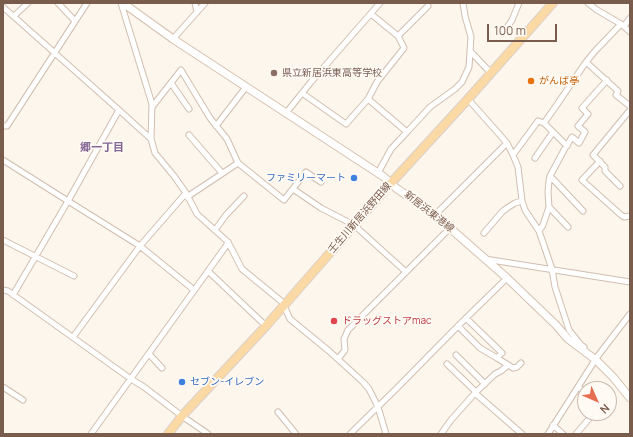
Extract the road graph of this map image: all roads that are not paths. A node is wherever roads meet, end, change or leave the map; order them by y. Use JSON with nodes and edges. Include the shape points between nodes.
{"nodes":[{"id":1,"x":28,"y":3,"type":"edge"},
{"id":2,"x":58,"y":3,"type":"edge"},
{"id":3,"x":87,"y":3,"type":"edge"},
{"id":4,"x":122,"y":3,"type":"edge"},
{"id":5,"x":195,"y":3,"type":"edge"},
{"id":6,"x":205,"y":3,"type":"edge"},
{"id":7,"x":380,"y":3,"type":"edge"},
{"id":8,"x":463,"y":3,"type":"edge"},
{"id":9,"x":519,"y":3,"type":"edge"},
{"id":10,"x":553,"y":3,"type":"edge"},
{"id":11,"x":588,"y":3,"type":"edge"},
{"id":12,"x":428,"y":6,"type":"dead end"},
{"id":13,"x":3,"y":7,"type":"edge"},
{"id":14,"x":197,"y":12,"type":"junction"},
{"id":15,"x":371,"y":14,"type":"junction"},
{"id":16,"x":14,"y":16,"type":"junction"},
{"id":17,"x":630,"y":18,"type":"edge"},
{"id":18,"x":75,"y":21,"type":"junction"},
{"id":19,"x":623,"y":25,"type":"junction"},
{"id":20,"x":508,"y":26,"type":"dead end"},
{"id":21,"x":630,"y":32,"type":"edge"},
{"id":22,"x":398,"y":36,"type":"junction"},
{"id":23,"x":173,"y":39,"type":"junction"},
{"id":24,"x":470,"y":51,"type":"junction"},
{"id":25,"x":54,"y":53,"type":"junction"},
{"id":26,"x":586,"y":62,"type":"junction"},
{"id":27,"x":491,"y":73,"type":"junction"},
{"id":28,"x":607,"y":80,"type":"junction"},
{"id":29,"x":171,"y":82,"type":"junction"},
{"id":30,"x":246,"y":87,"type":"junction"},
{"id":31,"x":302,"y":93,"type":"junction"},
{"id":32,"x":368,"y":99,"type":"junction"},
{"id":33,"x":468,"y":99,"type":"junction"},
{"id":34,"x":630,"y":106,"type":"edge"},
{"id":35,"x":152,"y":107,"type":"junction"},
{"id":36,"x":189,"y":109,"type":"dead end"},
{"id":37,"x":119,"y":110,"type":"junction"},
{"id":38,"x":630,"y":110,"type":"edge"},
{"id":39,"x":286,"y":113,"type":"junction"},
{"id":40,"x":544,"y":123,"type":"junction"},
{"id":41,"x":3,"y":126,"type":"edge"},
{"id":42,"x":216,"y":126,"type":"junction"},
{"id":43,"x":407,"y":132,"type":"junction"},
{"id":44,"x":553,"y":132,"type":"junction"},
{"id":45,"x":189,"y":135,"type":"dead end"},
{"id":46,"x":150,"y":139,"type":"junction"},
{"id":47,"x":507,"y":143,"type":"junction"},
{"id":48,"x":566,"y":146,"type":"junction"},
{"id":49,"x":513,"y":155,"type":"junction"},
{"id":50,"x":535,"y":158,"type":"dead end"},
{"id":51,"x":3,"y":160,"type":"edge"},
{"id":52,"x":600,"y":161,"type":"junction"},
{"id":53,"x":238,"y":163,"type":"junction"},
{"id":54,"x":222,"y":173,"type":"junction"},
{"id":55,"x":378,"y":173,"type":"junction"},
{"id":56,"x":550,"y":176,"type":"junction"},
{"id":57,"x":321,"y":182,"type":"dead end"},
{"id":58,"x":391,"y":183,"type":"junction"},
{"id":59,"x":620,"y":186,"type":"dead end"},
{"id":60,"x":293,"y":189,"type":"junction"},
{"id":61,"x":187,"y":195,"type":"junction"},
{"id":62,"x":244,"y":196,"type":"dead end"},
{"id":63,"x":68,"y":201,"type":"junction"},
{"id":64,"x":522,"y":202,"type":"junction"},
{"id":65,"x":549,"y":207,"type":"junction"},
{"id":66,"x":583,"y":210,"type":"dead end"},
{"id":67,"x":435,"y":215,"type":"junction"},
{"id":68,"x":630,"y":216,"type":"edge"},
{"id":69,"x":354,"y":224,"type":"junction"},
{"id":70,"x":568,"y":227,"type":"dead end"},
{"id":71,"x":450,"y":228,"type":"junction"},
{"id":72,"x":215,"y":230,"type":"junction"},
{"id":73,"x":539,"y":231,"type":"junction"},
{"id":74,"x":484,"y":233,"type":"dead end"},
{"id":75,"x":3,"y":240,"type":"edge"},
{"id":76,"x":228,"y":242,"type":"junction"},
{"id":77,"x":140,"y":246,"type":"junction"},
{"id":78,"x":35,"y":256,"type":"junction"},
{"id":79,"x":485,"y":258,"type":"junction"},
{"id":80,"x":552,"y":269,"type":"junction"},
{"id":81,"x":208,"y":271,"type":"junction"},
{"id":82,"x":406,"y":272,"type":"junction"},
{"id":83,"x":74,"y":276,"type":"dead end"},
{"id":84,"x":507,"y":278,"type":"junction"},
{"id":85,"x":630,"y":282,"type":"edge"},
{"id":86,"x":3,"y":290,"type":"edge"},
{"id":87,"x":194,"y":290,"type":"junction"},
{"id":88,"x":13,"y":295,"type":"junction"},
{"id":89,"x":284,"y":305,"type":"junction"},
{"id":90,"x":630,"y":314,"type":"edge"},
{"id":91,"x":466,"y":318,"type":"junction"},
{"id":92,"x":266,"y":326,"type":"junction"},
{"id":93,"x":458,"y":326,"type":"junction"},
{"id":94,"x":73,"y":337,"type":"junction"},
{"id":95,"x":148,"y":354,"type":"junction"},
{"id":96,"x":456,"y":355,"type":"dead end"},
{"id":97,"x":497,"y":358,"type":"junction"},
{"id":98,"x":596,"y":358,"type":"junction"},
{"id":99,"x":338,"y":359,"type":"junction"},
{"id":100,"x":521,"y":362,"type":"dead end"},
{"id":101,"x":447,"y":364,"type":"dead end"},
{"id":102,"x":508,"y":365,"type":"junction"},
{"id":103,"x":162,"y":368,"type":"dead end"},
{"id":104,"x":131,"y":379,"type":"junction"},
{"id":105,"x":582,"y":381,"type":"edge"},
{"id":106,"x":485,"y":384,"type":"junction"},
{"id":107,"x":3,"y":387,"type":"edge"},
{"id":108,"x":577,"y":389,"type":"edge"},
{"id":109,"x":475,"y":393,"type":"junction"},
{"id":110,"x":630,"y":398,"type":"edge"},
{"id":111,"x":22,"y":400,"type":"dead end"},
{"id":112,"x":378,"y":407,"type":"junction"},
{"id":113,"x":278,"y":412,"type":"dead end"},
{"id":114,"x":182,"y":416,"type":"junction"},
{"id":115,"x":587,"y":421,"type":"edge"},
{"id":116,"x":553,"y":425,"type":"junction"},
{"id":117,"x":91,"y":434,"type":"edge"},
{"id":118,"x":168,"y":434,"type":"edge"},
{"id":119,"x":208,"y":434,"type":"edge"},
{"id":120,"x":296,"y":434,"type":"edge"},
{"id":121,"x":350,"y":434,"type":"edge"},
{"id":122,"x":386,"y":434,"type":"edge"},
{"id":123,"x":441,"y":434,"type":"edge"},
{"id":124,"x":522,"y":434,"type":"edge"},
{"id":125,"x":548,"y":434,"type":"edge"},
{"id":126,"x":563,"y":434,"type":"edge"},
{"id":127,"x":576,"y":434,"type":"edge"}],
"edges":[{"from":1,"to":16,"type":"street"},
{"from":2,"to":18,"type":"street"},
{"from":3,"to":18,"type":"street"},
{"from":4,"to":23,"type":"main road","name":"新居浜東港線"},
{"from":4,"to":35,"type":"street"},
{"from":5,"to":14,"type":"street"},
{"from":6,"to":14,"type":"street"},
{"from":7,"to":15,"type":"street"},
{"from":8,"to":24,"type":"street","via":[[471,37]]},
{"from":9,"to":20,"type":"street"},
{"from":10,"to":27,"type":"main road","name":"壬生川新居浜野田線"},
{"from":11,"to":19,"type":"street"},
{"from":12,"to":22,"type":"street"},
{"from":13,"to":16,"type":"street"},
{"from":14,"to":23,"type":"street"},
{"from":15,"to":22,"type":"street"},
{"from":15,"to":31,"type":"street"},
{"from":16,"to":25,"type":"street"},
{"from":17,"to":19,"type":"street"},
{"from":18,"to":25,"type":"street"},
{"from":19,"to":21,"type":"street"},
{"from":19,"to":26,"type":"street"},
{"from":22,"to":32,"type":"street","via":[[404,48],[377,82]]},
{"from":23,"to":30,"type":"main road","name":"新居浜東港線"},
{"from":24,"to":27,"type":"street"},
{"from":24,"to":43,"type":"street","via":[[469,67],[462,82],[430,107]]},
{"from":25,"to":37,"type":"street"},
{"from":25,"to":41,"type":"street","via":[[7,126]]},
{"from":26,"to":28,"type":"street"},
{"from":26,"to":40,"type":"street"},
{"from":27,"to":33,"type":"main road","name":"壬生川新居浜野田線"},
{"from":28,"to":34,"type":"street","via":[[618,91],[616,95]]},
{"from":28,"to":48,"type":"street","via":[[582,108],[588,114],[578,126],[585,132],[578,143],[572,137]]},
{"from":29,"to":35,"type":"street"},
{"from":29,"to":36,"type":"street"},
{"from":29,"to":42,"type":"street","via":[[181,70]]},
{"from":30,"to":39,"type":"main road","name":"新居浜東港線"},
{"from":30,"to":42,"type":"street"},
{"from":31,"to":32,"type":"street","via":[[346,124]]},
{"from":31,"to":39,"type":"street"},
{"from":32,"to":43,"type":"street"},
{"from":33,"to":47,"type":"street"},
{"from":33,"to":58,"type":"main road","name":"壬生川新居浜野田線"},
{"from":35,"to":46,"type":"street"},
{"from":37,"to":46,"type":"street"},
{"from":37,"to":63,"type":"street"},
{"from":38,"to":52,"type":"street","via":[[593,155]]},
{"from":39,"to":55,"type":"main road","name":"新居浜東港線"},
{"from":40,"to":44,"type":"street"},
{"from":40,"to":49,"type":"street","via":[[538,121]]},
{"from":42,"to":53,"type":"street","via":[[227,139]]},
{"from":43,"to":55,"type":"street","via":[[391,149]]},
{"from":44,"to":48,"type":"street"},
{"from":44,"to":50,"type":"street"},
{"from":45,"to":54,"type":"street"},
{"from":46,"to":61,"type":"street","via":[[156,153]]},
{"from":47,"to":49,"type":"street"},
{"from":47,"to":67,"type":"street"},
{"from":48,"to":56,"type":"street"},
{"from":49,"to":64,"type":"street","via":[[518,167]]},
{"from":51,"to":63,"type":"street"},
{"from":52,"to":59,"type":"street","via":[[605,171]]},
{"from":52,"to":68,"type":"street","via":[[582,180],[621,215]]},
{"from":53,"to":54,"type":"street"},
{"from":53,"to":60,"type":"street","via":[[284,200]]},
{"from":54,"to":61,"type":"street"},
{"from":55,"to":58,"type":"main road","name":"新居浜東港線"},
{"from":56,"to":65,"type":"street"},
{"from":56,"to":66,"type":"street"},
{"from":57,"to":60,"type":"street","via":[[306,172]]},
{"from":58,"to":67,"type":"main road","name":"新居浜東港線"},
{"from":58,"to":69,"type":"main road","name":"壬生川新居浜野田線"},
{"from":60,"to":69,"type":"street","via":[[321,208]]},
{"from":61,"to":72,"type":"street","via":[[197,214]]},
{"from":61,"to":77,"type":"street","via":[[164,217]]},
{"from":62,"to":72,"type":"street"},
{"from":63,"to":77,"type":"street"},
{"from":63,"to":78,"type":"street"},
{"from":64,"to":73,"type":"street"},
{"from":64,"to":74,"type":"street","via":[[515,203],[502,212]]},
{"from":65,"to":70,"type":"street"},
{"from":65,"to":73,"type":"street"},
{"from":67,"to":71,"type":"main road","name":"新居浜東港線"},
{"from":69,"to":82,"type":"street"},
{"from":69,"to":89,"type":"main road","name":"壬生川新居浜野田線"},
{"from":71,"to":79,"type":"main road","name":"新居浜東港線"},
{"from":71,"to":82,"type":"street"},
{"from":72,"to":76,"type":"street"},
{"from":73,"to":80,"type":"street"},
{"from":75,"to":78,"type":"street"},
{"from":76,"to":81,"type":"street"},
{"from":76,"to":89,"type":"street","via":[[242,270]]},
{"from":77,"to":87,"type":"street"},
{"from":77,"to":94,"type":"street"},
{"from":78,"to":83,"type":"street"},
{"from":78,"to":88,"type":"street"},
{"from":79,"to":80,"type":"street"},
{"from":79,"to":84,"type":"main road","name":"新居浜東港線"},
{"from":80,"to":85,"type":"street"},
{"from":80,"to":98,"type":"street","via":[[569,330],[580,345]]},
{"from":81,"to":87,"type":"street"},
{"from":81,"to":92,"type":"street"},
{"from":82,"to":99,"type":"street","via":[[348,330],[344,339],[345,350]]},
{"from":84,"to":91,"type":"street"},
{"from":84,"to":98,"type":"main road","name":"新居浜東港線","via":[[568,339]]},
{"from":86,"to":88,"type":"street"},
{"from":87,"to":95,"type":"street"},
{"from":88,"to":94,"type":"street"},
{"from":89,"to":92,"type":"main road","name":"壬生川新居浜野田線"},
{"from":89,"to":99,"type":"street","via":[[290,319]]},
{"from":90,"to":98,"type":"street"},
{"from":91,"to":93,"type":"street"},
{"from":91,"to":97,"type":"street","via":[[502,353]]},
{"from":92,"to":114,"type":"main road","name":"壬生川新居浜野田線"},
{"from":93,"to":97,"type":"street","via":[[480,348]]},
{"from":93,"to":112,"type":"street"},
{"from":94,"to":104,"type":"street"},
{"from":95,"to":103,"type":"street"},
{"from":95,"to":104,"type":"street"},
{"from":96,"to":106,"type":"street"},
{"from":97,"to":102,"type":"street"},
{"from":98,"to":105,"type":"street"},
{"from":98,"to":110,"type":"main road","name":"新居浜東港線"},
{"from":99,"to":112,"type":"street","via":[[369,389]]},
{"from":100,"to":102,"type":"street","via":[[513,368]]},
{"from":101,"to":109,"type":"street"},
{"from":102,"to":106,"type":"street"},
{"from":104,"to":114,"type":"street"},
{"from":104,"to":117,"type":"street"},
{"from":106,"to":109,"type":"street"},
{"from":107,"to":111,"type":"street"},
{"from":108,"to":116,"type":"street"},
{"from":109,"to":123,"type":"street"},
{"from":109,"to":124,"type":"street"},
{"from":112,"to":121,"type":"street"},
{"from":112,"to":122,"type":"street"},
{"from":113,"to":120,"type":"street"},
{"from":114,"to":118,"type":"main road","name":"壬生川新居浜野田線"},
{"from":114,"to":119,"type":"street"},
{"from":115,"to":127,"type":"street"},
{"from":116,"to":125,"type":"street"},
{"from":116,"to":126,"type":"street"}]}
